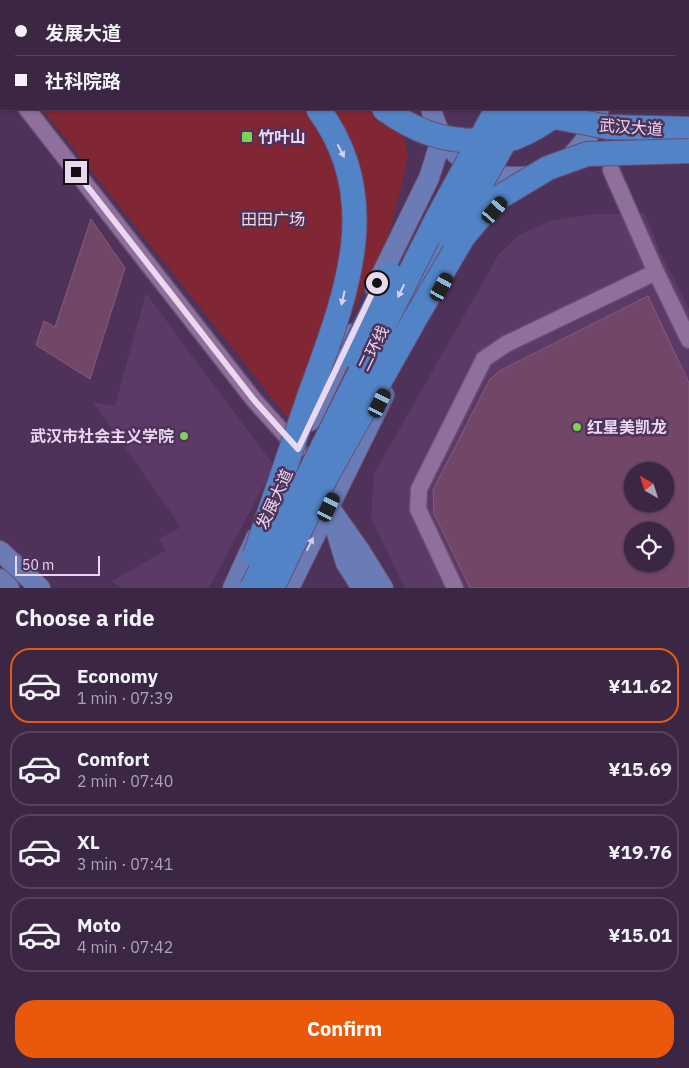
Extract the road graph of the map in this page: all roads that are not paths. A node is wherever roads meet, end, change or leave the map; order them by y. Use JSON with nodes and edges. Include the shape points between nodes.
{"nodes":[{"id":1,"x":27,"y":110,"type":"edge"},
{"id":2,"x":319,"y":110,"type":"edge"},
{"id":3,"x":385,"y":110,"type":"edge"},
{"id":4,"x":420,"y":110,"type":"edge"},
{"id":5,"x":480,"y":110,"type":"edge"},
{"id":6,"x":496,"y":110,"type":"edge"},
{"id":7,"x":514,"y":110,"type":"edge"},
{"id":8,"x":520,"y":110,"type":"edge"},
{"id":9,"x":522,"y":110,"type":"edge"},
{"id":10,"x":562,"y":110,"type":"edge"},
{"id":11,"x":599,"y":110,"type":"edge"},
{"id":12,"x":436,"y":123,"type":"edge"},
{"id":13,"x":689,"y":129,"type":"edge"},
{"id":14,"x":689,"y":149,"type":"edge"},
{"id":15,"x":568,"y":159,"type":"junction"},
{"id":16,"x":611,"y":170,"type":"dead end"},
{"id":17,"x":534,"y":175,"type":"junction"},
{"id":18,"x":446,"y":235,"type":"junction"},
{"id":19,"x":656,"y":272,"type":"junction"},
{"id":20,"x":689,"y":340,"type":"edge"},
{"id":21,"x":298,"y":449,"type":"junction"},
{"id":22,"x":326,"y":477,"type":"junction"},
{"id":23,"x":329,"y":507,"type":"junction"},
{"id":24,"x":0,"y":551,"type":"edge"},
{"id":25,"x":252,"y":577,"type":"edge"},
{"id":26,"x":40,"y":588,"type":"edge"},
{"id":27,"x":233,"y":588,"type":"edge"},
{"id":28,"x":240,"y":588,"type":"edge"},
{"id":29,"x":272,"y":588,"type":"edge"},
{"id":30,"x":289,"y":588,"type":"edge"},
{"id":31,"x":362,"y":588,"type":"edge"},
{"id":32,"x":383,"y":588,"type":"edge"},
{"id":33,"x":455,"y":588,"type":"edge"}],
"edges":[{"from":1,"to":21,"type":"street","via":[[254,400]]},
{"from":2,"to":25,"type":"highway","one_way":true,"bridge":true,"via":[[346,161],[355,204],[354,250],[340,311]]},
{"from":3,"to":10,"type":"highway","bridge":true,"via":[[435,137],[472,141],[512,138],[536,128]]},
{"from":4,"to":12,"type":"main road"},
{"from":5,"to":25,"type":"highway","bridge":true,"via":[[371,314]]},
{"from":6,"to":25,"type":"highway","name":"二环线","one_way":true,"bridge":true},
{"from":7,"to":18,"type":"highway","name":"二环线","bridge":true},
{"from":8,"to":13,"type":"highway","name":"武汉大道","bridge":true,"via":[[608,127]]},
{"from":9,"to":18,"type":"highway","bridge":true,"via":[[473,197]]},
{"from":11,"to":15,"type":"main road","via":[[584,143]]},
{"from":12,"to":17,"type":"main road","via":[[455,154],[478,169],[512,178]]},
{"from":12,"to":21,"type":"main road","name":"发展大道","via":[[429,178]]},
{"from":14,"to":15,"type":"main road","via":[[592,151]]},
{"from":14,"to":22,"type":"highway","bridge":true,"via":[[587,154],[548,168],[493,201],[463,237]]},
{"from":15,"to":17,"type":"main road"},
{"from":16,"to":19,"type":"street"},
{"from":17,"to":23,"type":"main road","via":[[506,197],[474,234],[450,271],[406,351]]},
{"from":18,"to":22,"type":"highway","name":"二环线","bridge":true},
{"from":19,"to":20,"type":"street"},
{"from":19,"to":33,"type":"street","via":[[506,344],[484,359],[419,489],[418,509]]},
{"from":21,"to":23,"type":"main road"},
{"from":21,"to":27,"type":"main road","name":"发展大道"},
{"from":22,"to":29,"type":"highway","name":"二环线","bridge":true},
{"from":30,"to":23,"type":"main road","one_way":true},
{"from":23,"to":31,"type":"main road","via":[[346,563]]},
{"from":23,"to":32,"type":"main road"},
{"from":24,"to":26,"type":"main road"},
{"from":25,"to":28,"type":"highway"}]}
